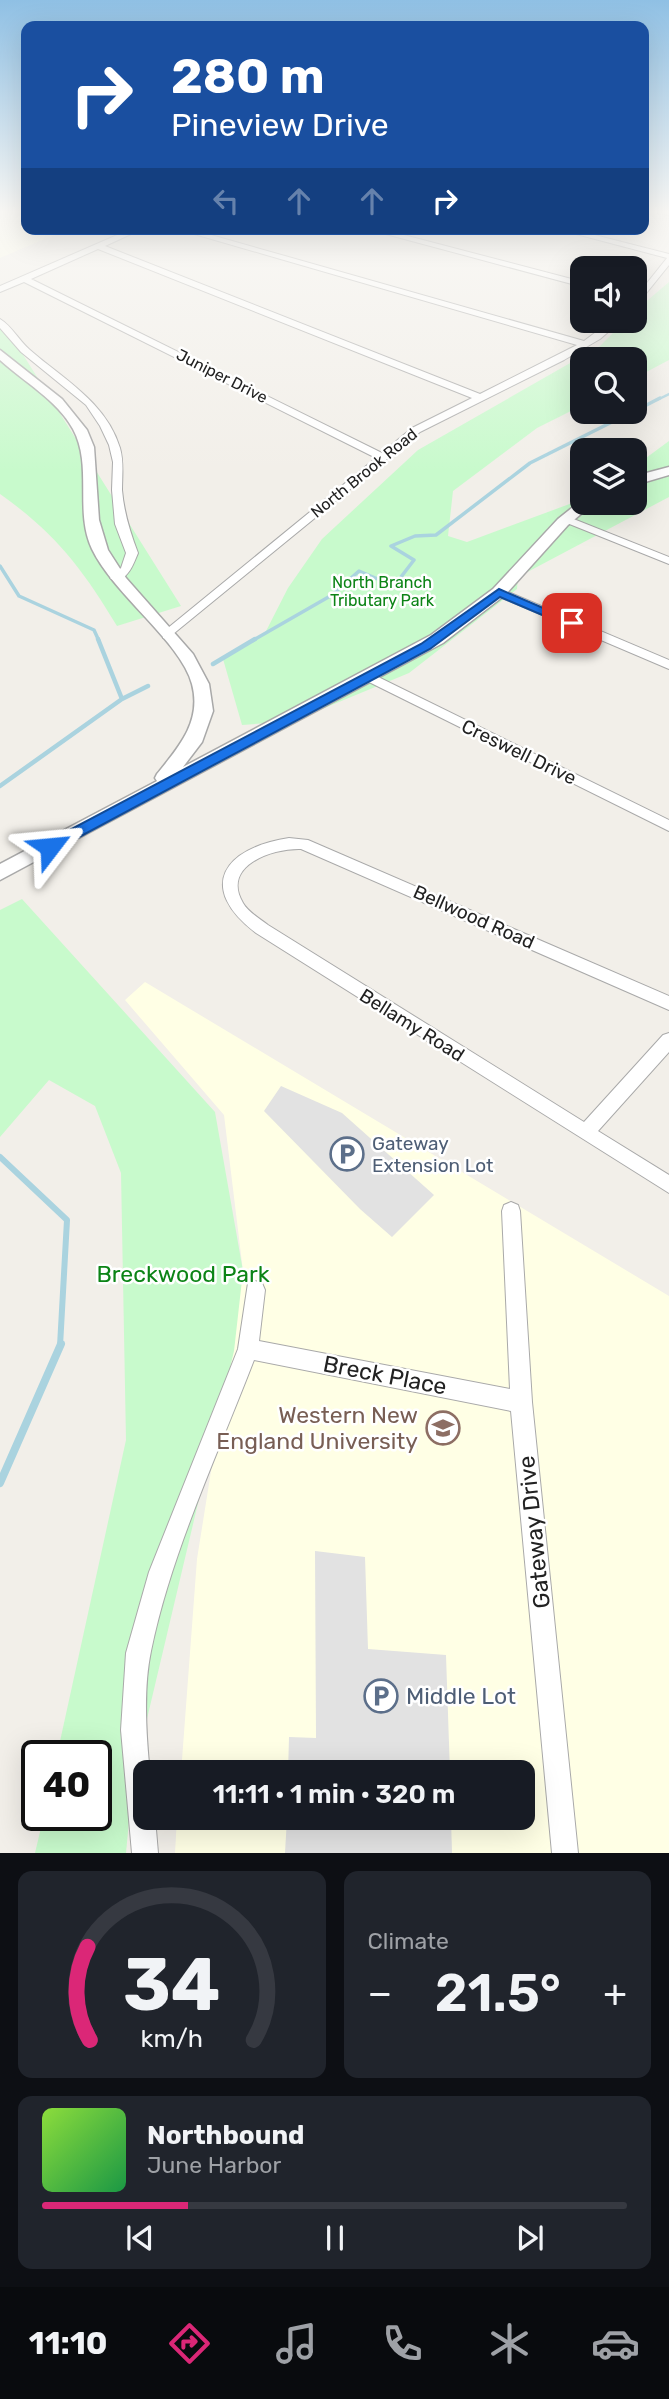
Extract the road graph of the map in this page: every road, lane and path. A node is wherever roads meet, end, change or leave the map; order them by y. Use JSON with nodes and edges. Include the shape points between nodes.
{"nodes":[{"id":1,"x":62,"y":297,"type":"edge"},
{"id":2,"x":227,"y":297,"type":"edge"},
{"id":3,"x":422,"y":297,"type":"edge"},
{"id":4,"x":0,"y":322,"type":"edge"},
{"id":5,"x":600,"y":333,"type":"edge"},
{"id":6,"x":585,"y":344,"type":"junction"},
{"id":7,"x":0,"y":354,"type":"edge"},
{"id":8,"x":478,"y":397,"type":"junction"},
{"id":9,"x":382,"y":457,"type":"junction"},
{"id":10,"x":667,"y":473,"type":"edge"},
{"id":11,"x":647,"y":478,"type":"edge"},
{"id":12,"x":571,"y":515,"type":"edge"},
{"id":13,"x":566,"y":519,"type":"junction"},
{"id":14,"x":669,"y":561,"type":"edge"},
{"id":15,"x":116,"y":578,"type":"junction"},
{"id":16,"x":499,"y":592,"type":"junction"},
{"id":17,"x":167,"y":635,"type":"junction"},
{"id":18,"x":669,"y":665,"type":"edge"},
{"id":19,"x":370,"y":677,"type":"junction"},
{"id":20,"x":200,"y":733,"type":"junction"},
{"id":21,"x":241,"y":745,"type":"junction"},
{"id":22,"x":140,"y":797,"type":"junction"},
{"id":23,"x":669,"y":827,"type":"edge"},
{"id":24,"x":277,"y":843,"type":"joint"},
{"id":25,"x":0,"y":873,"type":"edge"},
{"id":26,"x":669,"y":1003,"type":"edge"},
{"id":27,"x":669,"y":1040,"type":"edge"},
{"id":28,"x":586,"y":1132,"type":"junction"},
{"id":29,"x":669,"y":1185,"type":"edge"},
{"id":30,"x":511,"y":1210,"type":"dead end"},
{"id":31,"x":255,"y":1290,"type":"dead end"},
{"id":32,"x":248,"y":1349,"type":"junction"},
{"id":33,"x":521,"y":1402,"type":"junction"},
{"id":34,"x":145,"y":1853,"type":"edge"},
{"id":35,"x":565,"y":1853,"type":"edge"}],
"edges":[{"from":1,"to":9,"type":"street","name":"Juniper Drive"},
{"from":2,"to":8,"type":"street"},
{"from":3,"to":6,"type":"street"},
{"from":4,"to":15,"type":"street","via":[[24,350],[89,403],[114,445],[121,524],[132,553],[126,569]]},
{"from":5,"to":6,"type":"street","name":"North Brook Road"},
{"from":6,"to":8,"type":"street","name":"North Brook Road"},
{"from":7,"to":15,"type":"street","via":[[57,400],[75,421],[88,453],[94,534]]},
{"from":8,"to":9,"type":"street","name":"North Brook Road","via":[[416,430]]},
{"from":9,"to":17,"type":"street","name":"North Brook Road"},
{"from":10,"to":11,"type":"street"},
{"from":12,"to":13,"type":"street"},
{"from":13,"to":14,"type":"street"},
{"from":13,"to":16,"type":"street"},
{"from":15,"to":17,"type":"street"},
{"from":16,"to":18,"type":"street"},
{"from":16,"to":19,"type":"street","via":[[437,639]]},
{"from":17,"to":20,"type":"street","via":[[201,680],[204,712]]},
{"from":19,"to":21,"type":"street"},
{"from":19,"to":23,"type":"street","name":"Creswell Drive"},
{"from":20,"to":21,"type":"street"},
{"from":20,"to":22,"type":"street","via":[[179,764]]},
{"from":21,"to":22,"type":"street"},
{"from":22,"to":25,"type":"street"},
{"from":24,"to":26,"type":"street","name":"Bellwood Road","via":[[292,842],[323,851]]},
{"from":24,"to":28,"type":"street","name":"Bellamy Road","via":[[249,855],[234,872],[230,892],[244,915]]},
{"from":27,"to":28,"type":"street"},
{"from":28,"to":29,"type":"street","name":"Bellamy Road"},
{"from":30,"to":33,"type":"street","name":"Gateway Drive"},
{"from":31,"to":32,"type":"street"},
{"from":32,"to":33,"type":"street","name":"Breck Place"},
{"from":32,"to":34,"type":"street","via":[[161,1572],[140,1643],[132,1730]]},
{"from":33,"to":35,"type":"street","name":"Gateway Drive"}]}
